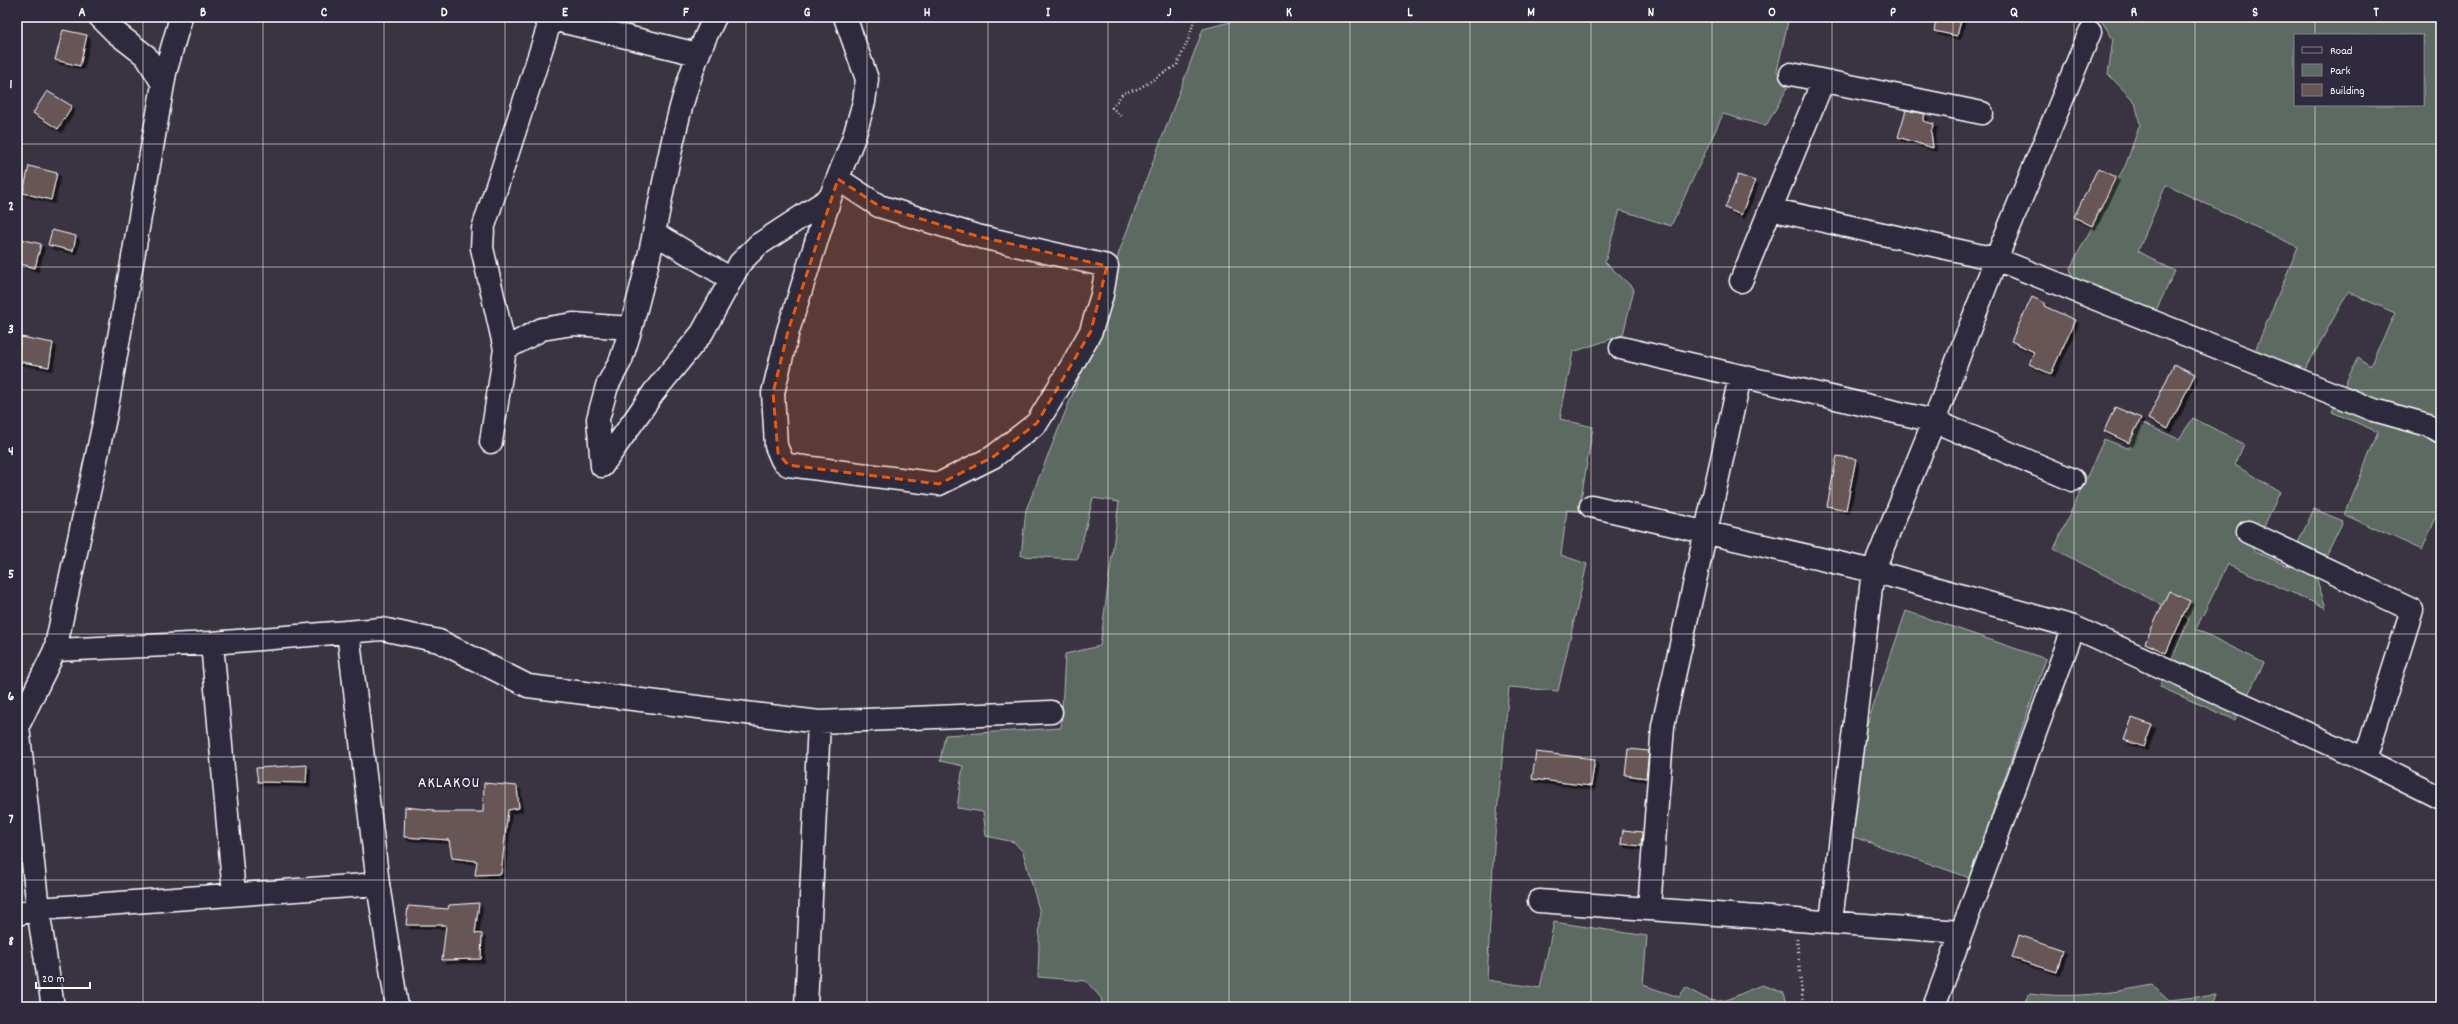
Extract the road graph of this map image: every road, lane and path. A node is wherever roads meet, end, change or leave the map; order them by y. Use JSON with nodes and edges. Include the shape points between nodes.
{"nodes":[{"id":1,"x":100,"y":17,"type":"edge"},
{"id":2,"x":180,"y":17,"type":"edge"},
{"id":3,"x":715,"y":17,"type":"edge"},
{"id":4,"x":845,"y":17,"type":"edge"},
{"id":5,"x":1195,"y":17,"type":"edge"},
{"id":6,"x":547,"y":18,"type":"edge"},
{"id":7,"x":2090,"y":32,"type":"dead end"},
{"id":8,"x":696,"y":54,"type":"junction"},
{"id":9,"x":1791,"y":74,"type":"dead end"},
{"id":10,"x":1823,"y":81,"type":"junction"},
{"id":11,"x":163,"y":84,"type":"junction"},
{"id":12,"x":1982,"y":113,"type":"dead end"},
{"id":13,"x":1122,"y":116,"type":"dead end"},
{"id":14,"x":834,"y":189,"type":"junction"},
{"id":15,"x":1770,"y":209,"type":"junction"},
{"id":16,"x":654,"y":233,"type":"junction"},
{"id":17,"x":1996,"y":259,"type":"junction"},
{"id":18,"x":732,"y":279,"type":"junction"},
{"id":19,"x":1741,"y":281,"type":"dead end"},
{"id":20,"x":631,"y":328,"type":"junction"},
{"id":21,"x":1621,"y":348,"type":"dead end"},
{"id":22,"x":505,"y":349,"type":"junction"},
{"id":23,"x":1740,"y":377,"type":"junction"},
{"id":24,"x":1934,"y":421,"type":"junction"},
{"id":25,"x":2441,"y":433,"type":"edge"},
{"id":26,"x":491,"y":442,"type":"dead end"},
{"id":27,"x":2073,"y":480,"type":"dead end"},
{"id":28,"x":1591,"y":506,"type":"dead end"},
{"id":29,"x":2248,"y":532,"type":"dead end"},
{"id":30,"x":1706,"y":533,"type":"junction"},
{"id":31,"x":1873,"y":571,"type":"junction"},
{"id":32,"x":2074,"y":627,"type":"junction"},
{"id":33,"x":348,"y":632,"type":"junction"},
{"id":34,"x":212,"y":643,"type":"junction"},
{"id":35,"x":55,"y":650,"type":"junction"},
{"id":36,"x":1051,"y":712,"type":"dead end"},
{"id":37,"x":819,"y":722,"type":"junction"},
{"id":38,"x":2365,"y":760,"type":"junction"},
{"id":39,"x":2441,"y":798,"type":"edge"},
{"id":40,"x":378,"y":884,"type":"junction"},
{"id":41,"x":234,"y":894,"type":"junction"},
{"id":42,"x":1539,"y":901,"type":"dead end"},
{"id":43,"x":1649,"y":908,"type":"junction"},
{"id":44,"x":27,"y":912,"type":"edge"},
{"id":45,"x":1795,"y":919,"type":"junction"},
{"id":46,"x":1831,"y":921,"type":"junction"},
{"id":47,"x":1961,"y":932,"type":"junction"},
{"id":48,"x":53,"y":1007,"type":"edge"},
{"id":49,"x":397,"y":1007,"type":"edge"},
{"id":50,"x":806,"y":1007,"type":"edge"},
{"id":51,"x":1803,"y":1007,"type":"edge"},
{"id":52,"x":1934,"y":1007,"type":"edge"}],
"edges":[{"from":1,"to":11,"type":"street","via":[[146,56]]},
{"from":2,"to":11,"type":"street"},
{"from":3,"to":8,"type":"street"},
{"from":4,"to":14,"type":"street","via":[[867,79],[864,102],[854,136]]},
{"from":5,"to":13,"type":"path","via":[[1177,65],[1138,89],[1123,93],[1112,108]]},
{"from":6,"to":8,"type":"street"},
{"from":6,"to":22,"type":"street","via":[[484,229],[482,248]]},
{"from":7,"to":17,"type":"street"},
{"from":8,"to":16,"type":"street","via":[[683,97]]},
{"from":9,"to":10,"type":"street"},
{"from":10,"to":12,"type":"street"},
{"from":10,"to":15,"type":"street"},
{"from":11,"to":35,"type":"street","via":[[105,418]]},
{"from":14,"to":14,"type":"street","via":[[788,331],[774,393],[778,453],[788,465],[940,484],[993,457],[1038,422],[1091,332],[1107,266],[977,236],[879,206]]},
{"from":14,"to":18,"type":"street","via":[[758,245],[740,263]]},
{"from":15,"to":17,"type":"street"},
{"from":15,"to":19,"type":"street"},
{"from":16,"to":18,"type":"street"},
{"from":16,"to":20,"type":"street"},
{"from":17,"to":24,"type":"street"},
{"from":17,"to":25,"type":"street","via":[[2374,410],[2428,425]]},
{"from":18,"to":20,"type":"street","via":[[702,334],[654,392],[602,466],[598,419],[607,386],[621,360]]},
{"from":20,"to":22,"type":"street","via":[[574,324],[542,328]]},
{"from":21,"to":23,"type":"street"},
{"from":22,"to":26,"type":"street"},
{"from":23,"to":24,"type":"street"},
{"from":23,"to":30,"type":"street"},
{"from":24,"to":27,"type":"street"},
{"from":24,"to":31,"type":"street"},
{"from":28,"to":30,"type":"street"},
{"from":29,"to":38,"type":"street","via":[[2412,610]]},
{"from":30,"to":31,"type":"street"},
{"from":30,"to":43,"type":"street","via":[[1663,726]]},
{"from":31,"to":32,"type":"street"},
{"from":31,"to":46,"type":"street"},
{"from":32,"to":38,"type":"street"},
{"from":32,"to":47,"type":"street"},
{"from":33,"to":34,"type":"street"},
{"from":33,"to":37,"type":"street","via":[[382,629],[440,641],[528,686]]},
{"from":33,"to":40,"type":"street"},
{"from":34,"to":35,"type":"street"},
{"from":34,"to":41,"type":"street"},
{"from":35,"to":44,"type":"street","via":[[18,726]]},
{"from":36,"to":37,"type":"street"},
{"from":37,"to":50,"type":"street"},
{"from":38,"to":39,"type":"street"},
{"from":40,"to":41,"type":"street"},
{"from":40,"to":49,"type":"street"},
{"from":41,"to":44,"type":"street"},
{"from":42,"to":43,"type":"street"},
{"from":43,"to":45,"type":"street"},
{"from":44,"to":48,"type":"street"},
{"from":45,"to":46,"type":"street"},
{"from":45,"to":51,"type":"path"},
{"from":46,"to":47,"type":"street"},
{"from":47,"to":52,"type":"street"}]}
